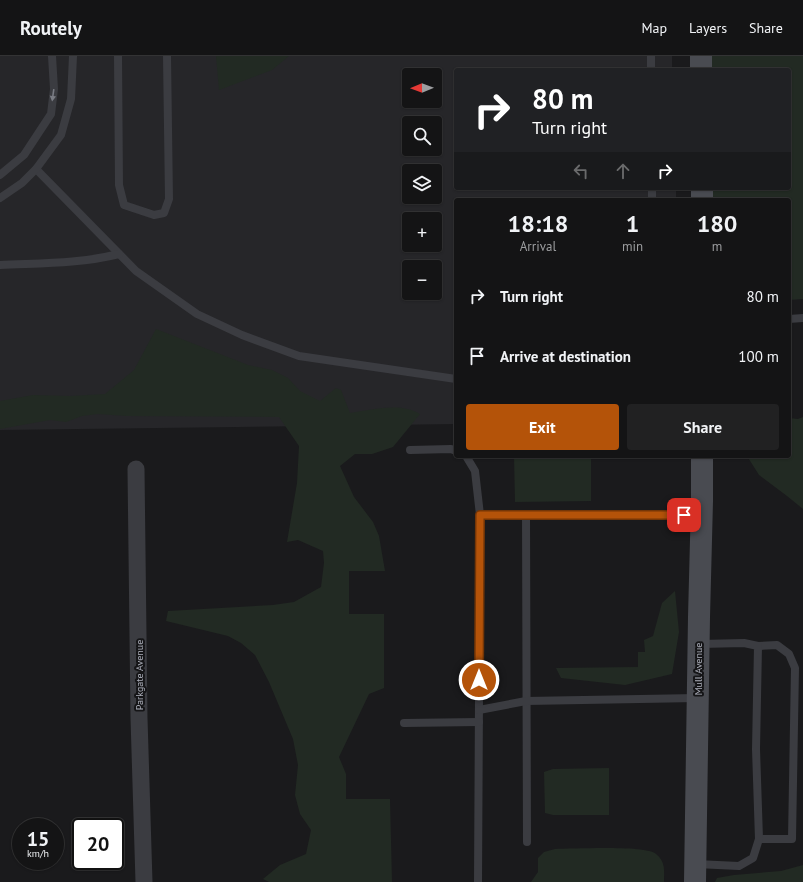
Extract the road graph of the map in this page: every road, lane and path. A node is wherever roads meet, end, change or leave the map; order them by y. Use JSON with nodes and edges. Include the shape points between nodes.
{"nodes":[{"id":1,"x":52,"y":56,"type":"edge"},
{"id":2,"x":73,"y":56,"type":"edge"},
{"id":3,"x":118,"y":56,"type":"edge"},
{"id":4,"x":167,"y":56,"type":"edge"},
{"id":5,"x":651,"y":56,"type":"edge"},
{"id":6,"x":701,"y":56,"type":"edge"},
{"id":7,"x":651,"y":68,"type":"edge"},
{"id":8,"x":701,"y":68,"type":"edge"},
{"id":9,"x":36,"y":169,"type":"junction"},
{"id":10,"x":0,"y":175,"type":"edge"},
{"id":11,"x":0,"y":198,"type":"edge"},
{"id":12,"x":119,"y":254,"type":"junction"},
{"id":13,"x":0,"y":265,"type":"edge"},
{"id":14,"x":803,"y":318,"type":"edge"},
{"id":15,"x":791,"y":319,"type":"edge"},
{"id":16,"x":454,"y":379,"type":"edge"},
{"id":17,"x":410,"y":450,"type":"dead end"},
{"id":18,"x":454,"y":450,"type":"edge"},
{"id":19,"x":467,"y":458,"type":"edge"},
{"id":20,"x":702,"y":458,"type":"edge"},
{"id":21,"x":136,"y":469,"type":"dead end"},
{"id":22,"x":480,"y":515,"type":"junction"},
{"id":23,"x":526,"y":515,"type":"junction"},
{"id":24,"x":702,"y":515,"type":"junction"},
{"id":25,"x":698,"y":644,"type":"junction"},
{"id":26,"x":758,"y":646,"type":"junction"},
{"id":27,"x":698,"y":698,"type":"junction"},
{"id":28,"x":526,"y":701,"type":"junction"},
{"id":29,"x":479,"y":710,"type":"junction"},
{"id":30,"x":479,"y":722,"type":"junction"},
{"id":31,"x":404,"y":723,"type":"dead end"},
{"id":32,"x":759,"y":839,"type":"junction"},
{"id":33,"x":526,"y":842,"type":"dead end"},
{"id":34,"x":695,"y":873,"type":"edge"},
{"id":35,"x":144,"y":882,"type":"edge"},
{"id":36,"x":478,"y":882,"type":"edge"}],
"edges":[{"from":1,"to":10,"type":"lane","one_way":true,"via":[[54,88],[51,114],[24,155]]},
{"from":2,"to":9,"type":"lane","via":[[71,99],[61,135]]},
{"from":3,"to":4,"type":"lane","via":[[119,185],[124,205],[154,215],[164,213],[169,199]]},
{"from":5,"to":7,"type":"lane"},
{"from":6,"to":8,"type":"street"},
{"from":9,"to":11,"type":"lane","via":[[22,183]]},
{"from":9,"to":12,"type":"lane"},
{"from":12,"to":13,"type":"lane","via":[[76,262]]},
{"from":12,"to":16,"type":"lane","via":[[136,271],[196,314],[242,335],[299,356]]},
{"from":14,"to":15,"type":"lane"},
{"from":17,"to":18,"type":"lane"},
{"from":19,"to":22,"type":"lane","via":[[475,471]]},
{"from":20,"to":24,"type":"street","name":"Mull Avenue"},
{"from":21,"to":35,"type":"street","name":"Parkgate Avenue"},
{"from":22,"to":23,"type":"lane"},
{"from":22,"to":29,"type":"lane"},
{"from":23,"to":24,"type":"lane"},
{"from":23,"to":28,"type":"lane"},
{"from":24,"to":25,"type":"street","name":"Mull Avenue"},
{"from":25,"to":26,"type":"lane","via":[[744,643]]},
{"from":25,"to":27,"type":"street","name":"Mull Avenue"},
{"from":26,"to":32,"type":"lane","via":[[756,749]]},
{"from":26,"to":32,"type":"lane","via":[[777,645],[789,654],[795,668],[792,839]]},
{"from":27,"to":28,"type":"lane"},
{"from":27,"to":34,"type":"street","name":"Mull Avenue"},
{"from":28,"to":29,"type":"lane"},
{"from":28,"to":33,"type":"lane"},
{"from":29,"to":30,"type":"lane"},
{"from":30,"to":31,"type":"lane"},
{"from":30,"to":36,"type":"lane"},
{"from":32,"to":34,"type":"lane","via":[[753,858],[739,866]]}]}
